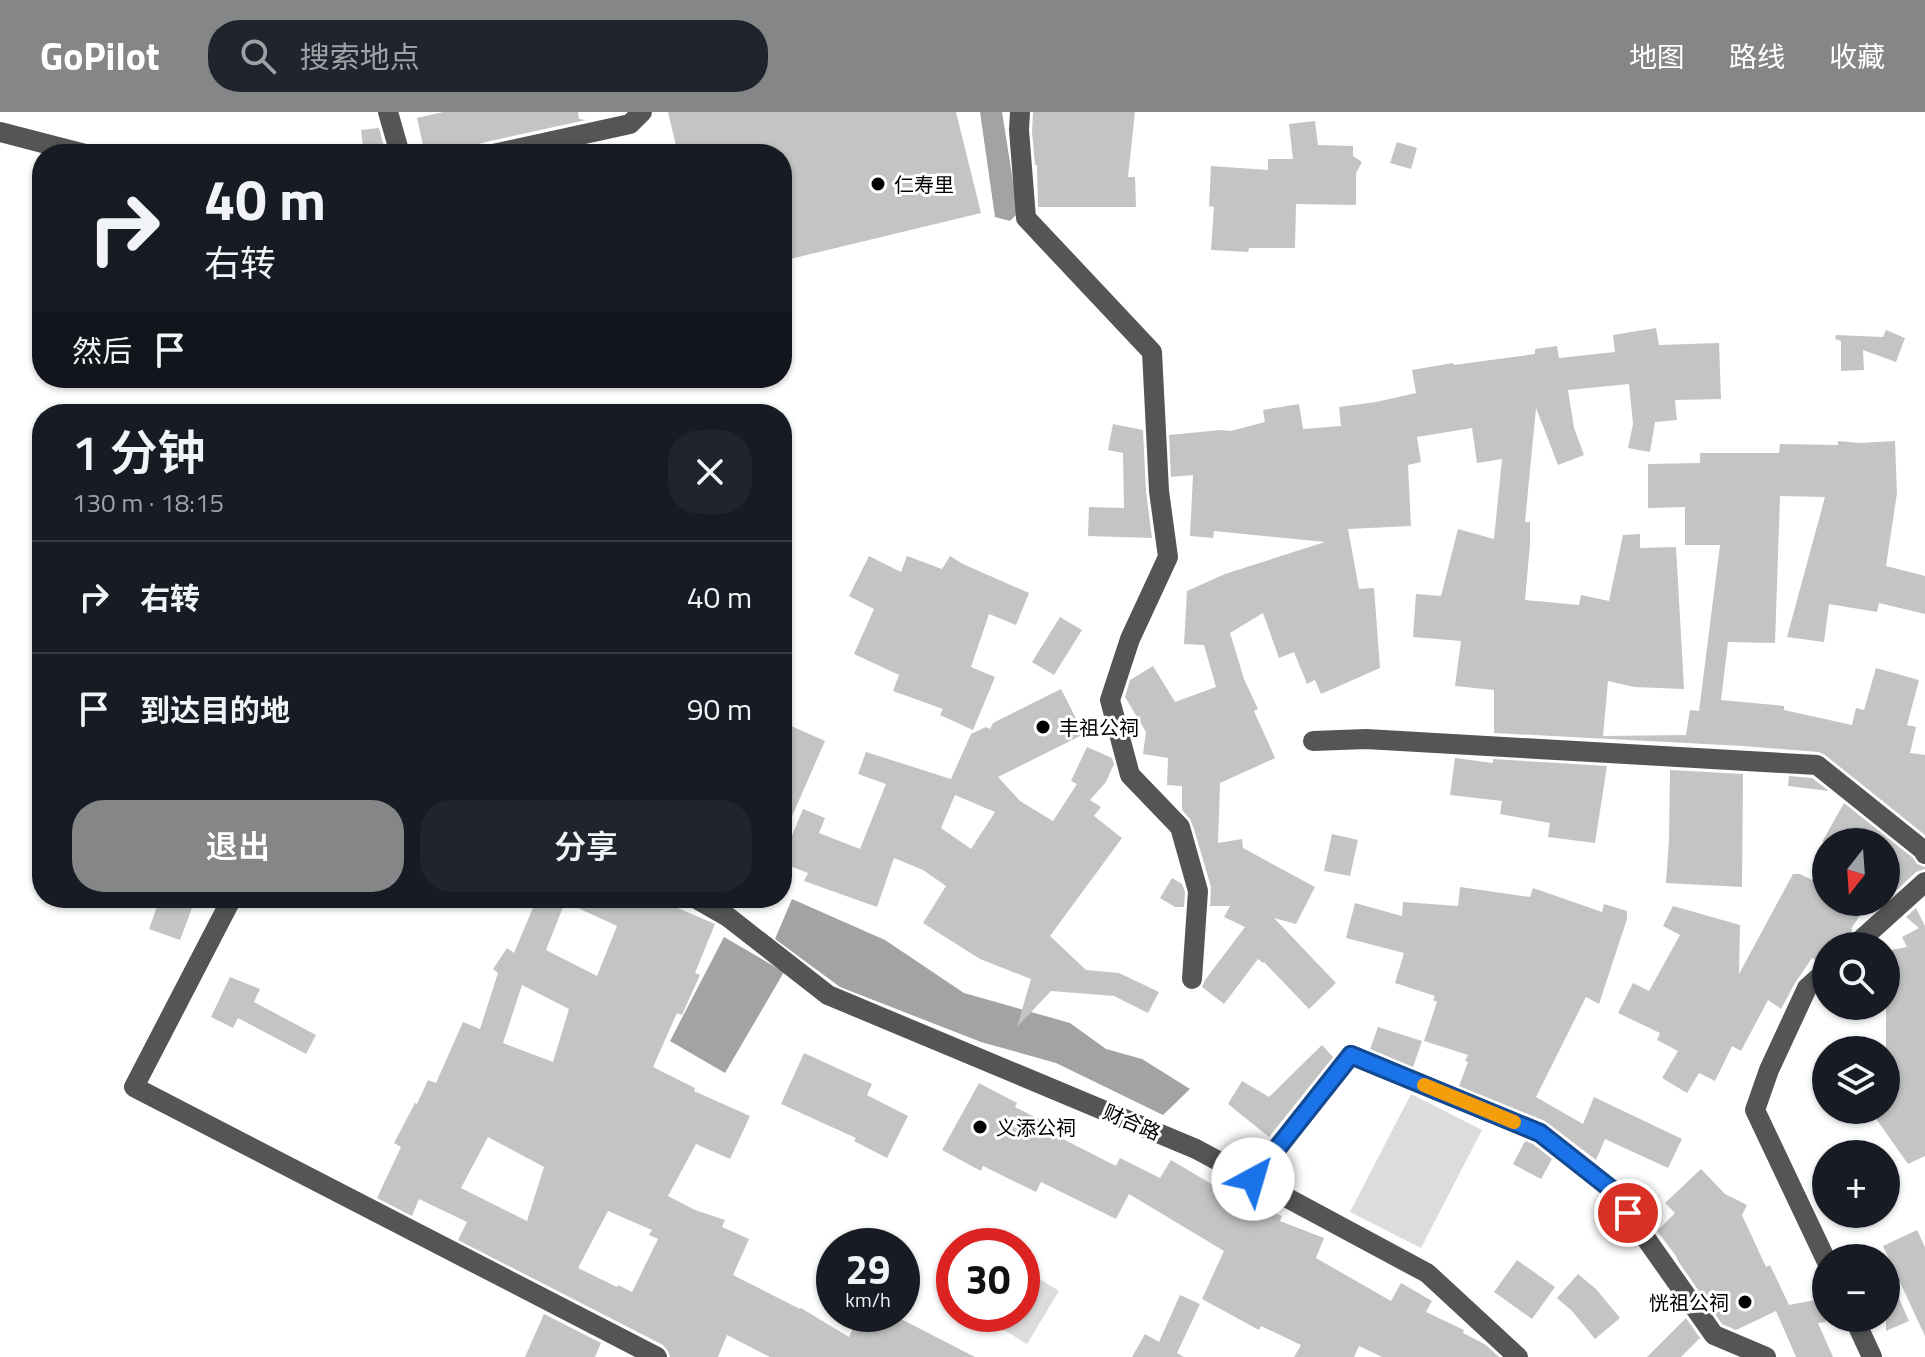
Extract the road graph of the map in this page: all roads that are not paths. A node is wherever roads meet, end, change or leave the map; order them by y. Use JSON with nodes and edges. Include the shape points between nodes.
{"nodes":[{"id":1,"x":388,"y":112,"type":"edge"},
{"id":2,"x":642,"y":112,"type":"edge"},
{"id":3,"x":1020,"y":112,"type":"edge"},
{"id":4,"x":0,"y":132,"type":"edge"},
{"id":5,"x":46,"y":144,"type":"edge"},
{"id":6,"x":397,"y":144,"type":"edge"},
{"id":7,"x":539,"y":144,"type":"edge"},
{"id":8,"x":1313,"y":741,"type":"dead end"},
{"id":9,"x":1925,"y":854,"type":"edge"},
{"id":10,"x":1925,"y":882,"type":"edge"},
{"id":11,"x":227,"y":908,"type":"edge"},
{"id":12,"x":712,"y":908,"type":"edge"},
{"id":13,"x":1870,"y":932,"type":"edge"},
{"id":14,"x":1192,"y":979,"type":"dead end"},
{"id":15,"x":1812,"y":984,"type":"edge"},
{"id":16,"x":1253,"y":1179,"type":"junction"},
{"id":17,"x":1818,"y":1244,"type":"edge"},
{"id":18,"x":1860,"y":1332,"type":"edge"},
{"id":19,"x":657,"y":1357,"type":"edge"},
{"id":20,"x":1518,"y":1357,"type":"edge"},
{"id":21,"x":1766,"y":1357,"type":"edge"},
{"id":22,"x":1872,"y":1357,"type":"edge"}],
"edges":[{"from":1,"to":6,"type":"street"},
{"from":2,"to":7,"type":"street","via":[[630,124]]},
{"from":3,"to":14,"type":"street","via":[[1026,218],[1152,352],[1168,557],[1130,639],[1110,700],[1130,775],[1180,827],[1198,891]]},
{"from":4,"to":5,"type":"street"},
{"from":8,"to":9,"type":"street","via":[[1366,739],[1817,765]]},
{"from":10,"to":13,"type":"street"},
{"from":11,"to":19,"type":"street","via":[[134,1087]]},
{"from":12,"to":16,"type":"street","name":"财合路","via":[[828,995],[1196,1149]]},
{"from":15,"to":17,"type":"street","via":[[1755,1110]]},
{"from":16,"to":20,"type":"street","name":"财合路","via":[[1427,1273]]},
{"from":16,"to":21,"type":"street","via":[[1351,1055],[1540,1133],[1611,1189],[1714,1335]]},
{"from":18,"to":22,"type":"street"}]}
